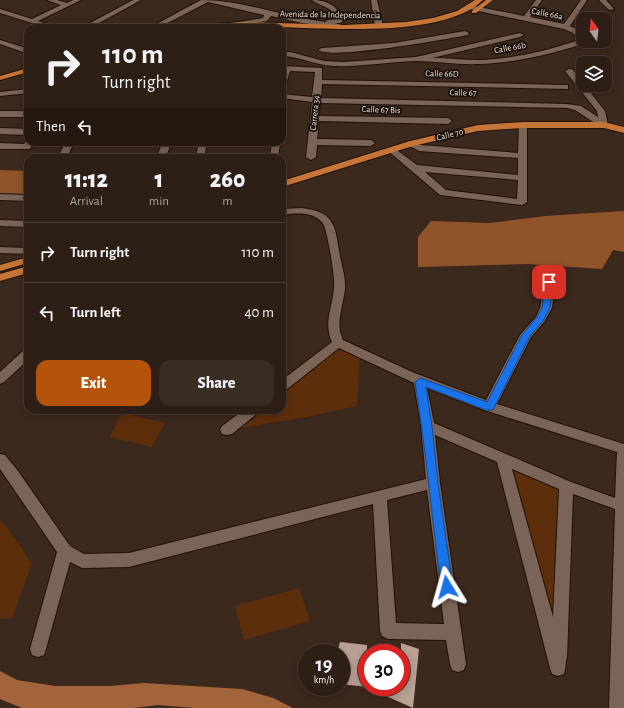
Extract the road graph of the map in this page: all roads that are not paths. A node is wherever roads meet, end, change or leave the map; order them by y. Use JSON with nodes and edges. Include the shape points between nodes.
{"nodes":[{"id":1,"x":50,"y":0,"type":"edge"},
{"id":2,"x":78,"y":0,"type":"edge"},
{"id":3,"x":138,"y":0,"type":"edge"},
{"id":4,"x":207,"y":0,"type":"edge"},
{"id":5,"x":315,"y":0,"type":"edge"},
{"id":6,"x":374,"y":0,"type":"edge"},
{"id":7,"x":480,"y":0,"type":"edge"},
{"id":8,"x":490,"y":0,"type":"edge"},
{"id":9,"x":539,"y":0,"type":"edge"},
{"id":10,"x":584,"y":0,"type":"edge"},
{"id":11,"x":602,"y":0,"type":"edge"},
{"id":12,"x":67,"y":5,"type":"junction"},
{"id":13,"x":469,"y":7,"type":"junction"},
{"id":14,"x":611,"y":9,"type":"dead end"},
{"id":15,"x":478,"y":10,"type":"junction"},
{"id":16,"x":0,"y":11,"type":"edge"},
{"id":17,"x":266,"y":12,"type":"junction"},
{"id":18,"x":285,"y":18,"type":"junction"},
{"id":19,"x":525,"y":19,"type":"junction"},
{"id":20,"x":32,"y":21,"type":"junction"},
{"id":21,"x":42,"y":24,"type":"edge"},
{"id":22,"x":93,"y":24,"type":"edge"},
{"id":23,"x":161,"y":24,"type":"edge"},
{"id":24,"x":228,"y":24,"type":"edge"},
{"id":25,"x":286,"y":25,"type":"edge"},
{"id":26,"x":341,"y":26,"type":"junction"},
{"id":27,"x":379,"y":26,"type":"junction"},
{"id":28,"x":566,"y":27,"type":"junction"},
{"id":29,"x":286,"y":30,"type":"edge"},
{"id":30,"x":465,"y":33,"type":"dead end"},
{"id":31,"x":520,"y":35,"type":"dead end"},
{"id":32,"x":0,"y":42,"type":"edge"},
{"id":33,"x":364,"y":49,"type":"junction"},
{"id":34,"x":23,"y":50,"type":"dead end"},
{"id":35,"x":322,"y":50,"type":"dead end"},
{"id":36,"x":286,"y":54,"type":"edge"},
{"id":37,"x":416,"y":59,"type":"junction"},
{"id":38,"x":369,"y":62,"type":"junction"},
{"id":39,"x":24,"y":65,"type":"edge"},
{"id":40,"x":286,"y":69,"type":"edge"},
{"id":41,"x":24,"y":71,"type":"edge"},
{"id":42,"x":569,"y":71,"type":"dead end"},
{"id":43,"x":0,"y":72,"type":"edge"},
{"id":44,"x":0,"y":78,"type":"edge"},
{"id":45,"x":318,"y":82,"type":"junction"},
{"id":46,"x":565,"y":86,"type":"dead end"},
{"id":47,"x":24,"y":91,"type":"edge"},
{"id":48,"x":405,"y":93,"type":"junction"},
{"id":49,"x":0,"y":94,"type":"edge"},
{"id":50,"x":485,"y":94,"type":"junction"},
{"id":51,"x":520,"y":95,"type":"junction"},
{"id":52,"x":286,"y":96,"type":"edge"},
{"id":53,"x":316,"y":100,"type":"junction"},
{"id":54,"x":0,"y":114,"type":"edge"},
{"id":55,"x":24,"y":114,"type":"edge"},
{"id":56,"x":488,"y":115,"type":"dead end"},
{"id":57,"x":315,"y":118,"type":"junction"},
{"id":58,"x":408,"y":121,"type":"junction"},
{"id":59,"x":448,"y":121,"type":"dead end"},
{"id":60,"x":523,"y":125,"type":"junction"},
{"id":61,"x":604,"y":125,"type":"junction"},
{"id":62,"x":624,"y":130,"type":"edge"},
{"id":63,"x":0,"y":131,"type":"edge"},
{"id":64,"x":24,"y":132,"type":"edge"},
{"id":65,"x":312,"y":142,"type":"junction"},
{"id":66,"x":371,"y":143,"type":"dead end"},
{"id":67,"x":410,"y":144,"type":"junction"},
{"id":68,"x":0,"y":146,"type":"edge"},
{"id":69,"x":28,"y":146,"type":"edge"},
{"id":70,"x":391,"y":150,"type":"junction"},
{"id":71,"x":523,"y":156,"type":"junction"},
{"id":72,"x":311,"y":157,"type":"dead end"},
{"id":73,"x":415,"y":168,"type":"junction"},
{"id":74,"x":522,"y":178,"type":"junction"},
{"id":75,"x":286,"y":183,"type":"edge"},
{"id":76,"x":0,"y":197,"type":"edge"},
{"id":77,"x":24,"y":198,"type":"edge"},
{"id":78,"x":286,"y":212,"type":"edge"},
{"id":79,"x":0,"y":223,"type":"edge"},
{"id":80,"x":24,"y":224,"type":"edge"},
{"id":81,"x":0,"y":250,"type":"edge"},
{"id":82,"x":24,"y":251,"type":"edge"},
{"id":83,"x":24,"y":267,"type":"edge"},
{"id":84,"x":0,"y":268,"type":"edge"},
{"id":85,"x":24,"y":268,"type":"edge"},
{"id":86,"x":551,"y":277,"type":"dead end"},
{"id":87,"x":0,"y":278,"type":"edge"},
{"id":88,"x":338,"y":343,"type":"junction"},
{"id":89,"x":24,"y":356,"type":"edge"},
{"id":90,"x":0,"y":379,"type":"edge"},
{"id":91,"x":420,"y":382,"type":"junction"},
{"id":92,"x":286,"y":384,"type":"edge"},
{"id":93,"x":489,"y":407,"type":"junction"},
{"id":94,"x":247,"y":414,"type":"edge"},
{"id":95,"x":428,"y":426,"type":"junction"},
{"id":96,"x":227,"y":430,"type":"dead end"},
{"id":97,"x":624,"y":449,"type":"edge"},
{"id":98,"x":0,"y":459,"type":"edge"},
{"id":99,"x":503,"y":459,"type":"junction"},
{"id":100,"x":433,"y":483,"type":"junction"},
{"id":101,"x":566,"y":486,"type":"junction"},
{"id":102,"x":380,"y":496,"type":"junction"},
{"id":103,"x":622,"y":506,"type":"junction"},
{"id":104,"x":65,"y":551,"type":"junction"},
{"id":105,"x":453,"y":632,"type":"junction"},
{"id":106,"x":38,"y":649,"type":"dead end"},
{"id":107,"x":458,"y":664,"type":"dead end"},
{"id":108,"x":621,"y":690,"type":"edge"},
{"id":109,"x":618,"y":708,"type":"edge"}],
"edges":[{"from":1,"to":12,"type":"street"},
{"from":2,"to":12,"type":"street"},
{"from":3,"to":22,"type":"street"},
{"from":4,"to":17,"type":"street"},
{"from":4,"to":23,"type":"street"},
{"from":5,"to":18,"type":"street","via":[[331,5],[340,21]]},
{"from":6,"to":27,"type":"street"},
{"from":7,"to":13,"type":"main road","name":"Avenida de la Independencia"},
{"from":8,"to":15,"type":"main road","name":"Avenida de la Independencia"},
{"from":9,"to":19,"type":"street"},
{"from":10,"to":28,"type":"street"},
{"from":11,"to":14,"type":"street"},
{"from":12,"to":20,"type":"street"},
{"from":13,"to":15,"type":"street"},
{"from":13,"to":27,"type":"main road","name":"Avenida de la Independencia","via":[[453,15],[427,21]]},
{"from":15,"to":19,"type":"street","name":"Calle 66a"},
{"from":15,"to":29,"type":"main road","name":"Avenida de la Independencia","via":[[462,19],[411,28],[373,31]]},
{"from":16,"to":20,"type":"street"},
{"from":17,"to":18,"type":"street"},
{"from":17,"to":24,"type":"street","via":[[268,15],[265,20]]},
{"from":18,"to":26,"type":"street"},
{"from":19,"to":28,"type":"street","name":"Calle 66a"},
{"from":20,"to":21,"type":"street"},
{"from":25,"to":26,"type":"main road","name":"Avenida de la Independencia"},
{"from":26,"to":27,"type":"main road","name":"Avenida de la Independencia"},
{"from":28,"to":37,"type":"street","name":"Calle 66b","via":[[576,31],[583,41],[556,50],[494,61]]},
{"from":30,"to":33,"type":"street","via":[[424,42]]},
{"from":31,"to":37,"type":"street"},
{"from":32,"to":34,"type":"street"},
{"from":33,"to":35,"type":"street"},
{"from":33,"to":38,"type":"street"},
{"from":36,"to":38,"type":"street","via":[[324,63]]},
{"from":37,"to":38,"type":"street"},
{"from":39,"to":43,"type":"main road"},
{"from":40,"to":45,"type":"street","name":"Carrera 34","via":[[319,70]]},
{"from":41,"to":44,"type":"main road"},
{"from":42,"to":61,"type":"street","via":[[601,111]]},
{"from":45,"to":48,"type":"street","name":"Calle 66D"},
{"from":45,"to":53,"type":"street","name":"Carrera 34"},
{"from":46,"to":51,"type":"street","name":"Calle 66D"},
{"from":47,"to":49,"type":"street"},
{"from":48,"to":50,"type":"street","name":"Calle 67"},
{"from":48,"to":50,"type":"street","name":"Calle 66D"},
{"from":48,"to":53,"type":"street","name":"Calle 67"},
{"from":48,"to":58,"type":"street"},
{"from":50,"to":51,"type":"street","name":"Calle 67"},
{"from":50,"to":51,"type":"street","name":"Calle 66D"},
{"from":50,"to":56,"type":"street"},
{"from":51,"to":61,"type":"street","name":"Calle 67","via":[[578,108]]},
{"from":52,"to":53,"type":"street","name":"Calle 67"},
{"from":53,"to":57,"type":"street","name":"Carrera 34"},
{"from":54,"to":55,"type":"street"},
{"from":57,"to":58,"type":"street","name":"Calle 67 Bis"},
{"from":57,"to":65,"type":"street","name":"Carrera 34"},
{"from":58,"to":59,"type":"street","name":"Calle 67 Bis"},
{"from":60,"to":61,"type":"main road","name":"Calle 70"},
{"from":60,"to":67,"type":"main road","name":"Calle 70","via":[[478,128]]},
{"from":60,"to":71,"type":"street"},
{"from":61,"to":62,"type":"main road","name":"Calle 70"},
{"from":63,"to":64,"type":"street"},
{"from":65,"to":66,"type":"street"},
{"from":65,"to":72,"type":"street","name":"Carrera 34"},
{"from":67,"to":70,"type":"main road","name":"Calle 70"},
{"from":67,"to":71,"type":"street","via":[[419,148]]},
{"from":68,"to":69,"type":"street"},
{"from":70,"to":73,"type":"street"},
{"from":70,"to":75,"type":"main road","name":"Calle 70"},
{"from":71,"to":74,"type":"street"},
{"from":73,"to":74,"type":"street"},
{"from":73,"to":74,"type":"street","via":[[443,193],[522,202]]},
{"from":76,"to":77,"type":"street"},
{"from":78,"to":88,"type":"street","via":[[316,214],[330,227],[339,277],[340,292],[333,322],[333,333]]},
{"from":79,"to":80,"type":"street"},
{"from":81,"to":82,"type":"street"},
{"from":83,"to":84,"type":"main road"},
{"from":85,"to":87,"type":"main road"},
{"from":86,"to":93,"type":"street","via":[[546,308],[526,335]]},
{"from":88,"to":91,"type":"street"},
{"from":88,"to":92,"type":"street"},
{"from":89,"to":90,"type":"street"},
{"from":91,"to":93,"type":"street"},
{"from":91,"to":95,"type":"street"},
{"from":93,"to":97,"type":"street"},
{"from":94,"to":96,"type":"street"},
{"from":95,"to":99,"type":"street"},
{"from":95,"to":100,"type":"street"},
{"from":97,"to":103,"type":"street"},
{"from":98,"to":104,"type":"street"},
{"from":99,"to":101,"type":"street"},
{"from":99,"to":101,"type":"street","via":[[558,668]]},
{"from":100,"to":102,"type":"street"},
{"from":100,"to":105,"type":"street"},
{"from":101,"to":103,"type":"street"},
{"from":102,"to":104,"type":"street","via":[[129,560],[82,562]]},
{"from":102,"to":105,"type":"street","via":[[388,631]]},
{"from":103,"to":108,"type":"street"},
{"from":104,"to":106,"type":"street"},
{"from":105,"to":107,"type":"street"},
{"from":108,"to":109,"type":"street"}]}
